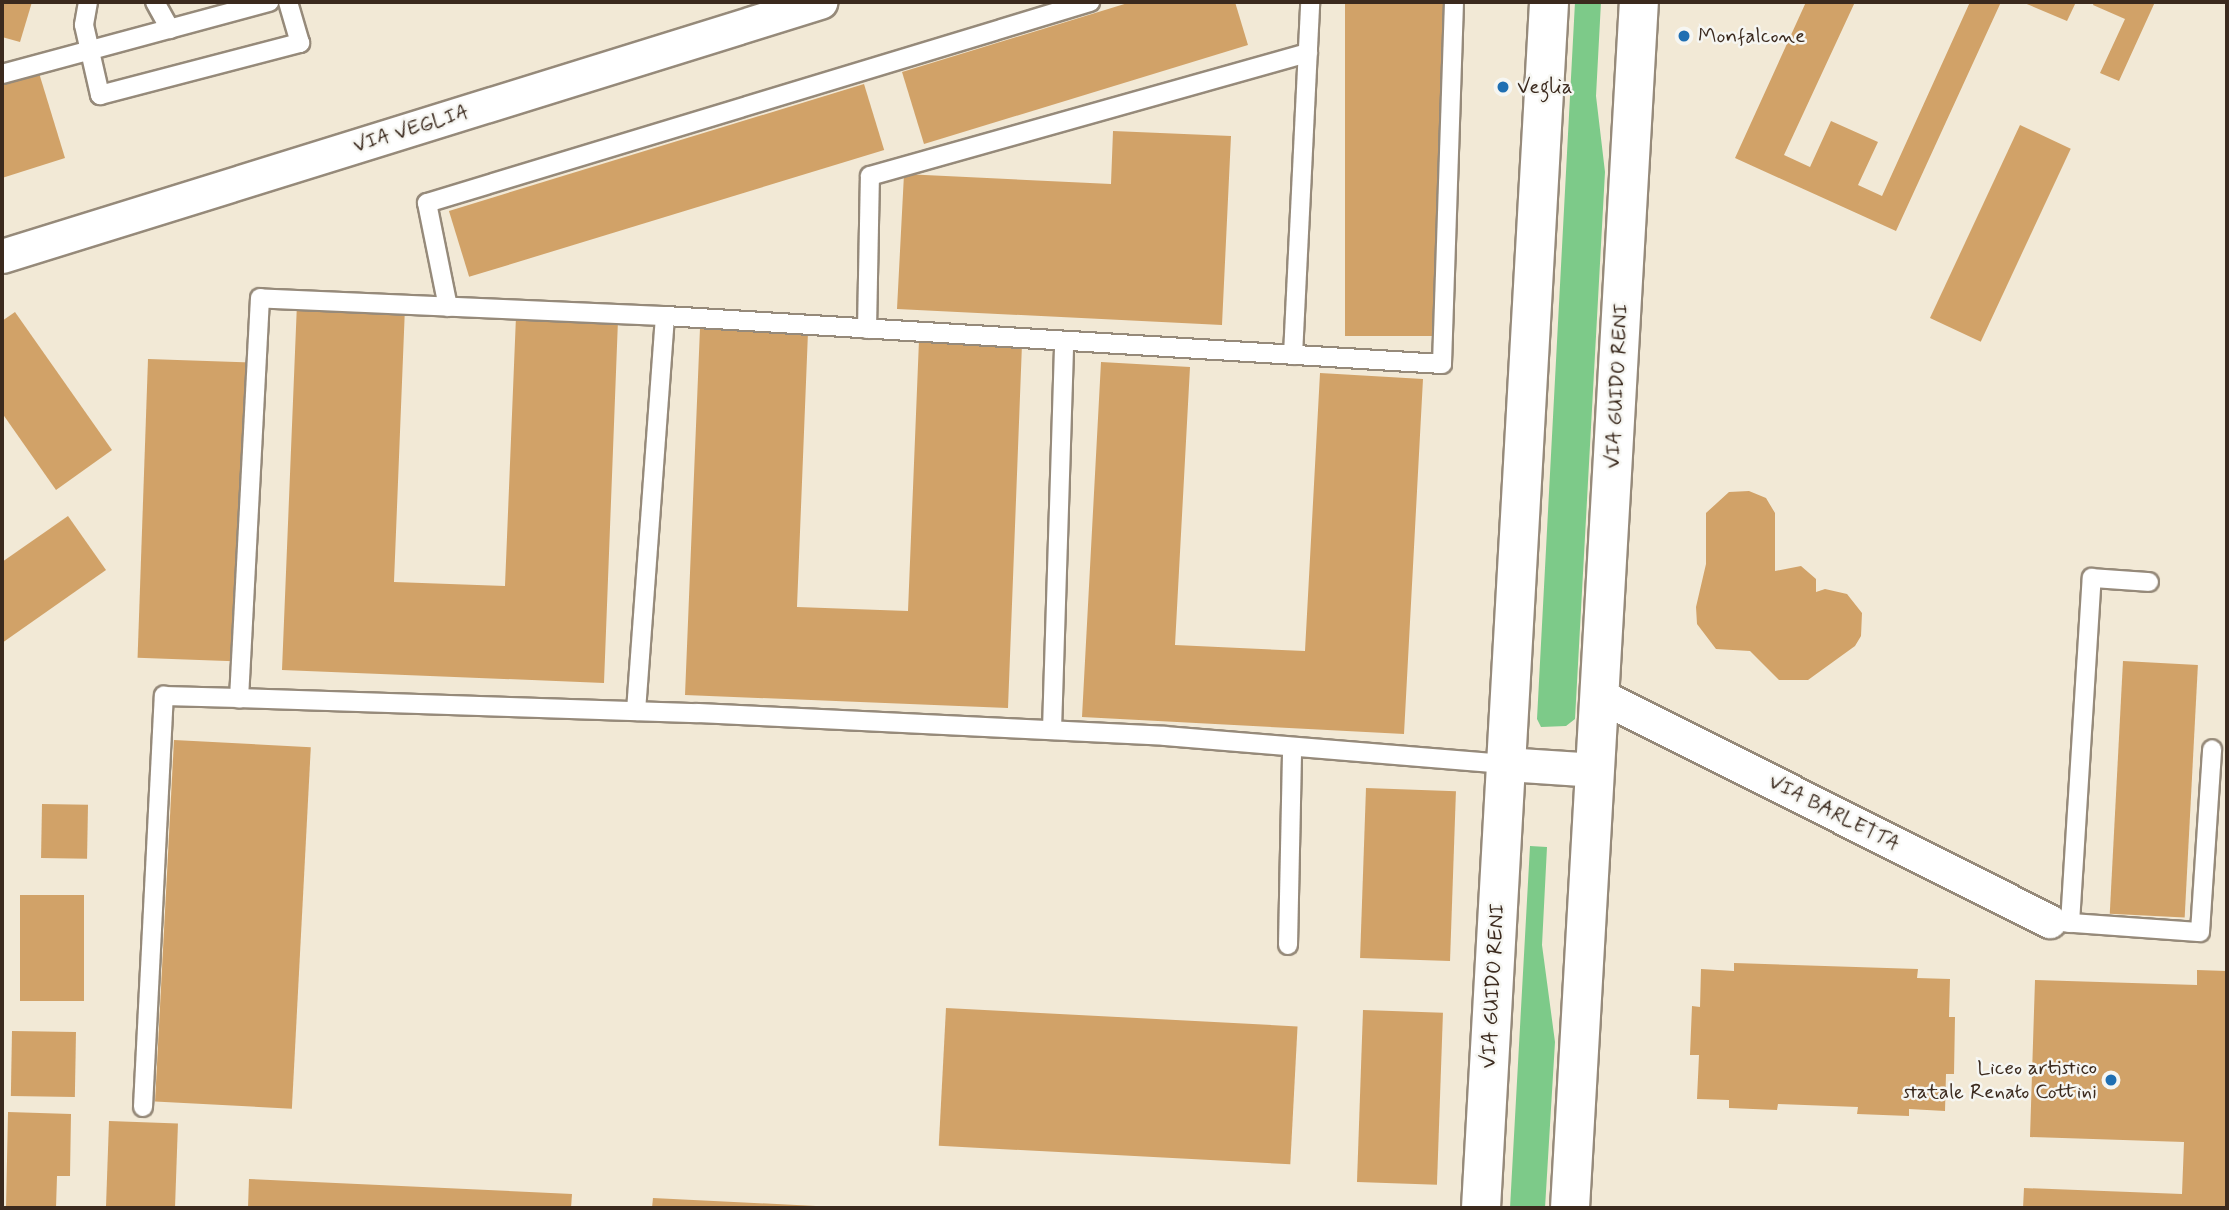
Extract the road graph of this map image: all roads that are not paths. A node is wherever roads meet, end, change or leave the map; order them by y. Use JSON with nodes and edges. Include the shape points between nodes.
{"nodes":[{"id":1,"x":88,"y":2,"type":"edge"},
{"id":2,"x":155,"y":2,"type":"edge"},
{"id":3,"x":269,"y":2,"type":"edge"},
{"id":4,"x":288,"y":2,"type":"edge"},
{"id":5,"x":820,"y":2,"type":"edge"},
{"id":6,"x":1090,"y":2,"type":"edge"},
{"id":7,"x":1310,"y":2,"type":"edge"},
{"id":8,"x":1454,"y":2,"type":"edge"},
{"id":9,"x":1549,"y":2,"type":"edge"},
{"id":10,"x":1639,"y":2,"type":"edge"},
{"id":11,"x":170,"y":29,"type":"junction"},
{"id":12,"x":89,"y":51,"type":"junction"},
{"id":13,"x":1308,"y":53,"type":"junction"},
{"id":14,"x":2,"y":74,"type":"edge"},
{"id":15,"x":2,"y":256,"type":"edge"},
{"id":16,"x":448,"y":307,"type":"junction"},
{"id":17,"x":665,"y":316,"type":"junction"},
{"id":18,"x":867,"y":329,"type":"junction"},
{"id":19,"x":1065,"y":341,"type":"junction"},
{"id":20,"x":1293,"y":355,"type":"junction"},
{"id":21,"x":2149,"y":582,"type":"dead end"},
{"id":22,"x":1600,"y":695,"type":"junction"},
{"id":23,"x":239,"y":698,"type":"junction"},
{"id":24,"x":636,"y":711,"type":"junction"},
{"id":25,"x":1052,"y":730,"type":"junction"},
{"id":26,"x":1292,"y":747,"type":"junction"},
{"id":27,"x":2212,"y":749,"type":"dead end"},
{"id":28,"x":1505,"y":764,"type":"junction"},
{"id":29,"x":1595,"y":770,"type":"junction"},
{"id":30,"x":2060,"y":922,"type":"junction"},
{"id":31,"x":1288,"y":945,"type":"dead end"},
{"id":32,"x":143,"y":1107,"type":"dead end"},
{"id":33,"x":1481,"y":1208,"type":"edge"},
{"id":34,"x":1571,"y":1208,"type":"edge"}],
"edges":[{"from":1,"to":12,"type":"lane","via":[[84,25]]},
{"from":2,"to":11,"type":"lane"},
{"from":3,"to":11,"type":"lane"},
{"from":4,"to":12,"type":"lane","via":[[300,43],[100,95]]},
{"from":5,"to":15,"type":"street","name":"VIA VEGLIA"},
{"from":6,"to":16,"type":"lane","via":[[427,203]]},
{"from":7,"to":13,"type":"lane"},
{"from":8,"to":20,"type":"lane","via":[[1442,364]]},
{"from":9,"to":28,"type":"main road","name":"VIA GUIDO RENI"},
{"from":10,"to":22,"type":"main road","name":"VIA GUIDO RENI"},
{"from":11,"to":12,"type":"lane"},
{"from":12,"to":14,"type":"lane"},
{"from":13,"to":18,"type":"lane","via":[[870,176]]},
{"from":13,"to":20,"type":"lane"},
{"from":16,"to":17,"type":"lane"},
{"from":16,"to":23,"type":"lane","via":[[260,298]]},
{"from":17,"to":18,"type":"lane"},
{"from":17,"to":24,"type":"lane"},
{"from":18,"to":19,"type":"lane"},
{"from":19,"to":20,"type":"lane"},
{"from":19,"to":25,"type":"lane"},
{"from":21,"to":30,"type":"lane","via":[[2092,578]]},
{"from":22,"to":29,"type":"main road","name":"VIA GUIDO RENI"},
{"from":22,"to":30,"type":"street","name":"VIA BARLETTA"},
{"from":23,"to":24,"type":"lane"},
{"from":23,"to":32,"type":"lane","via":[[163,696]]},
{"from":24,"to":25,"type":"lane"},
{"from":25,"to":26,"type":"lane"},
{"from":26,"to":28,"type":"lane"},
{"from":26,"to":31,"type":"lane"},
{"from":27,"to":30,"type":"lane","name":"VIA BARLETTA","via":[[2200,932]]},
{"from":28,"to":29,"type":"street"},
{"from":28,"to":33,"type":"main road","name":"VIA GUIDO RENI"},
{"from":29,"to":34,"type":"main road","name":"VIA GUIDO RENI"}]}
